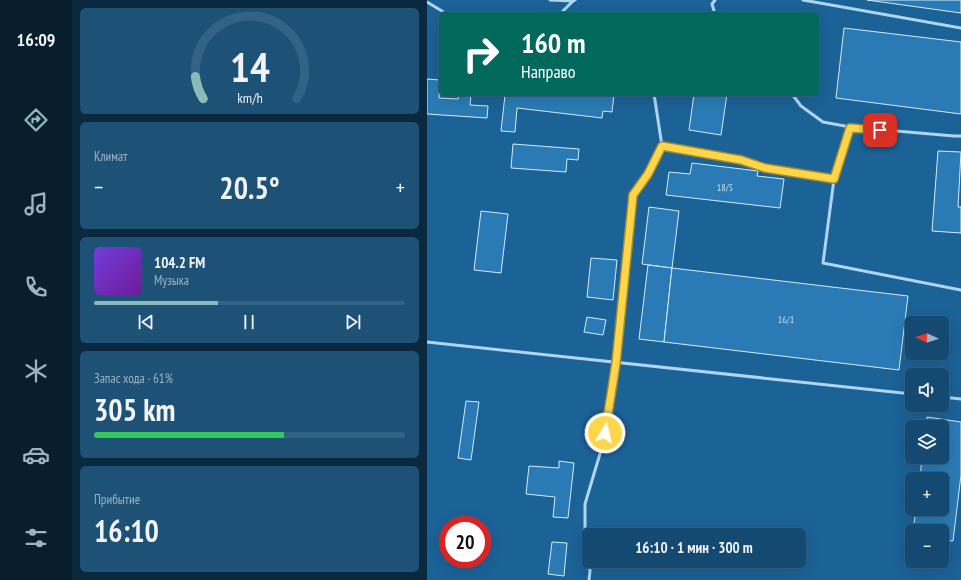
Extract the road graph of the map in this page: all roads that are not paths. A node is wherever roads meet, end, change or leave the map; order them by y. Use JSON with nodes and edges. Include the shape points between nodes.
{"nodes":[{"id":1,"x":550,"y":0,"type":"edge"},
{"id":2,"x":715,"y":0,"type":"edge"},
{"id":3,"x":803,"y":0,"type":"edge"},
{"id":4,"x":574,"y":1,"type":"edge"},
{"id":5,"x":427,"y":2,"type":"edge"},
{"id":6,"x":444,"y":12,"type":"edge"},
{"id":7,"x":562,"y":12,"type":"edge"},
{"id":8,"x":714,"y":12,"type":"edge"},
{"id":9,"x":961,"y":28,"type":"edge"},
{"id":10,"x":654,"y":96,"type":"edge"},
{"id":11,"x":794,"y":96,"type":"edge"},
{"id":12,"x":850,"y":128,"type":"junction"},
{"id":13,"x":961,"y":136,"type":"edge"},
{"id":14,"x":662,"y":146,"type":"junction"},
{"id":15,"x":834,"y":179,"type":"junction"},
{"id":16,"x":961,"y":290,"type":"edge"},
{"id":17,"x":427,"y":342,"type":"edge"},
{"id":18,"x":616,"y":363,"type":"junction"},
{"id":19,"x":905,"y":393,"type":"edge"},
{"id":20,"x":949,"y":398,"type":"edge"},
{"id":21,"x":961,"y":399,"type":"edge"},
{"id":22,"x":589,"y":580,"type":"edge"}],
"edges":[{"from":1,"to":4,"type":"lane"},
{"from":2,"to":8,"type":"lane","via":[[712,4]]},
{"from":3,"to":9,"type":"lane"},
{"from":4,"to":7,"type":"lane"},
{"from":5,"to":6,"type":"lane"},
{"from":10,"to":14,"type":"lane"},
{"from":11,"to":12,"type":"lane","via":[[801,106],[823,122]]},
{"from":12,"to":13,"type":"lane"},
{"from":12,"to":15,"type":"lane"},
{"from":14,"to":15,"type":"lane","via":[[741,160],[765,168]]},
{"from":14,"to":18,"type":"lane","via":[[648,174],[633,195]]},
{"from":15,"to":16,"type":"lane","via":[[823,263]]},
{"from":17,"to":18,"type":"lane"},
{"from":18,"to":19,"type":"lane"},
{"from":18,"to":22,"type":"lane","via":[[602,447],[585,504]]},
{"from":20,"to":21,"type":"lane"}]}
